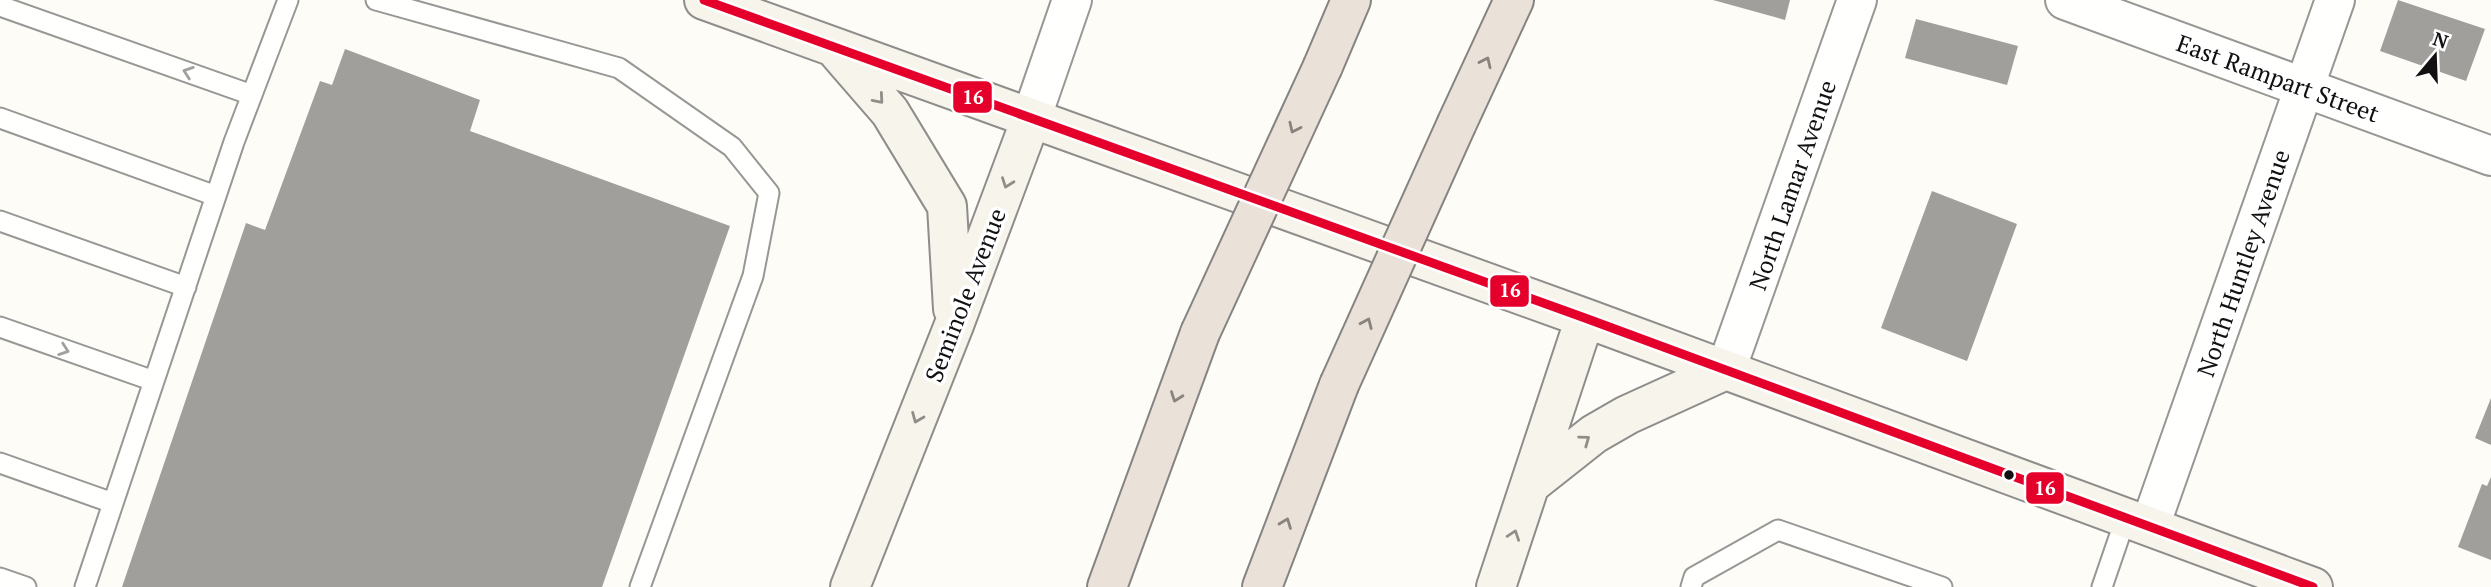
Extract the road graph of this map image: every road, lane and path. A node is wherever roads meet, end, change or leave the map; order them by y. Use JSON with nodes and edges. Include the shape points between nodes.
{"nodes":[{"id":1,"x":288,"y":0,"type":"edge"},
{"id":2,"x":376,"y":0,"type":"edge"},
{"id":3,"x":704,"y":0,"type":"edge"},
{"id":4,"x":1072,"y":0,"type":"edge"},
{"id":5,"x":1352,"y":0,"type":"edge"},
{"id":6,"x":1514,"y":0,"type":"edge"},
{"id":7,"x":1857,"y":0,"type":"edge"},
{"id":8,"x":2065,"y":0,"type":"edge"},
{"id":9,"x":2335,"y":0,"type":"edge"},
{"id":10,"x":0,"y":6,"type":"edge"},
{"id":11,"x":834,"y":47,"type":"junction"},
{"id":12,"x":2305,"y":88,"type":"junction"},
{"id":13,"x":252,"y":95,"type":"junction"},
{"id":14,"x":0,"y":118,"type":"edge"},
{"id":15,"x":1031,"y":119,"type":"junction"},
{"id":16,"x":2491,"y":156,"type":"edge"},
{"id":17,"x":216,"y":196,"type":"junction"},
{"id":18,"x":0,"y":221,"type":"edge"},
{"id":19,"x":186,"y":287,"type":"junction"},
{"id":20,"x":1585,"y":318,"type":"junction"},
{"id":21,"x":954,"y":325,"type":"junction"},
{"id":22,"x":0,"y":327,"type":"edge"},
{"id":23,"x":1726,"y":370,"type":"junction"},
{"id":24,"x":154,"y":381,"type":"junction"},
{"id":25,"x":0,"y":463,"type":"edge"},
{"id":26,"x":1532,"y":483,"type":"junction"},
{"id":27,"x":113,"y":503,"type":"junction"},
{"id":28,"x":2138,"y":522,"type":"junction"},
{"id":29,"x":0,"y":578,"type":"edge"},
{"id":30,"x":26,"y":587,"type":"edge"},
{"id":31,"x":85,"y":587,"type":"edge"},
{"id":32,"x":640,"y":587,"type":"edge"},
{"id":33,"x":850,"y":587,"type":"edge"},
{"id":34,"x":1107,"y":587,"type":"edge"},
{"id":35,"x":1262,"y":587,"type":"edge"},
{"id":36,"x":1496,"y":587,"type":"edge"},
{"id":37,"x":1691,"y":587,"type":"edge"},
{"id":38,"x":1942,"y":587,"type":"edge"},
{"id":39,"x":2102,"y":587,"type":"edge"},
{"id":40,"x":2313,"y":587,"type":"edge"}],
"edges":[{"from":1,"to":13,"type":"lane"},
{"from":2,"to":32,"type":"lane","via":[[619,68],[732,147],[769,193],[753,276]]},
{"from":3,"to":11,"type":"main road"},
{"from":4,"to":15,"type":"street","name":"Seminole Avenue"},
{"from":5,"to":34,"type":"highway","one_way":true,"bridge":true,"via":[[1200,333]]},
{"from":35,"to":6,"type":"highway","one_way":true,"bridge":true,"via":[[1339,386]]},
{"from":7,"to":23,"type":"street","name":"North Lamar Avenue"},
{"from":8,"to":12,"type":"street","name":"East Rampart Street"},
{"from":9,"to":12,"type":"street","name":"North Huntley Avenue"},
{"from":13,"to":10,"type":"lane","one_way":true},
{"from":11,"to":15,"type":"main road"},
{"from":11,"to":21,"type":"main road","one_way":true,"via":[[890,111],[947,206]]},
{"from":12,"to":16,"type":"street","name":"East Rampart Street"},
{"from":12,"to":28,"type":"street","name":"North Huntley Avenue"},
{"from":13,"to":17,"type":"lane"},
{"from":14,"to":17,"type":"lane"},
{"from":15,"to":20,"type":"main road"},
{"from":15,"to":21,"type":"main road","name":"Seminole Avenue","one_way":true},
{"from":17,"to":19,"type":"lane"},
{"from":18,"to":19,"type":"lane"},
{"from":19,"to":24,"type":"lane"},
{"from":20,"to":23,"type":"main road"},
{"from":20,"to":26,"type":"main road"},
{"from":21,"to":33,"type":"main road","name":"Seminole Avenue","one_way":true},
{"from":22,"to":24,"type":"lane","one_way":true},
{"from":26,"to":23,"type":"main road","one_way":true,"via":[[1594,434]]},
{"from":23,"to":28,"type":"main road"},
{"from":24,"to":27,"type":"lane"},
{"from":25,"to":27,"type":"lane"},
{"from":36,"to":26,"type":"main road","one_way":true},
{"from":27,"to":31,"type":"lane"},
{"from":28,"to":39,"type":"lane"},
{"from":28,"to":40,"type":"main road"},
{"from":29,"to":30,"type":"lane"},
{"from":37,"to":38,"type":"lane","via":[[1694,577],[1778,530]]}]}
